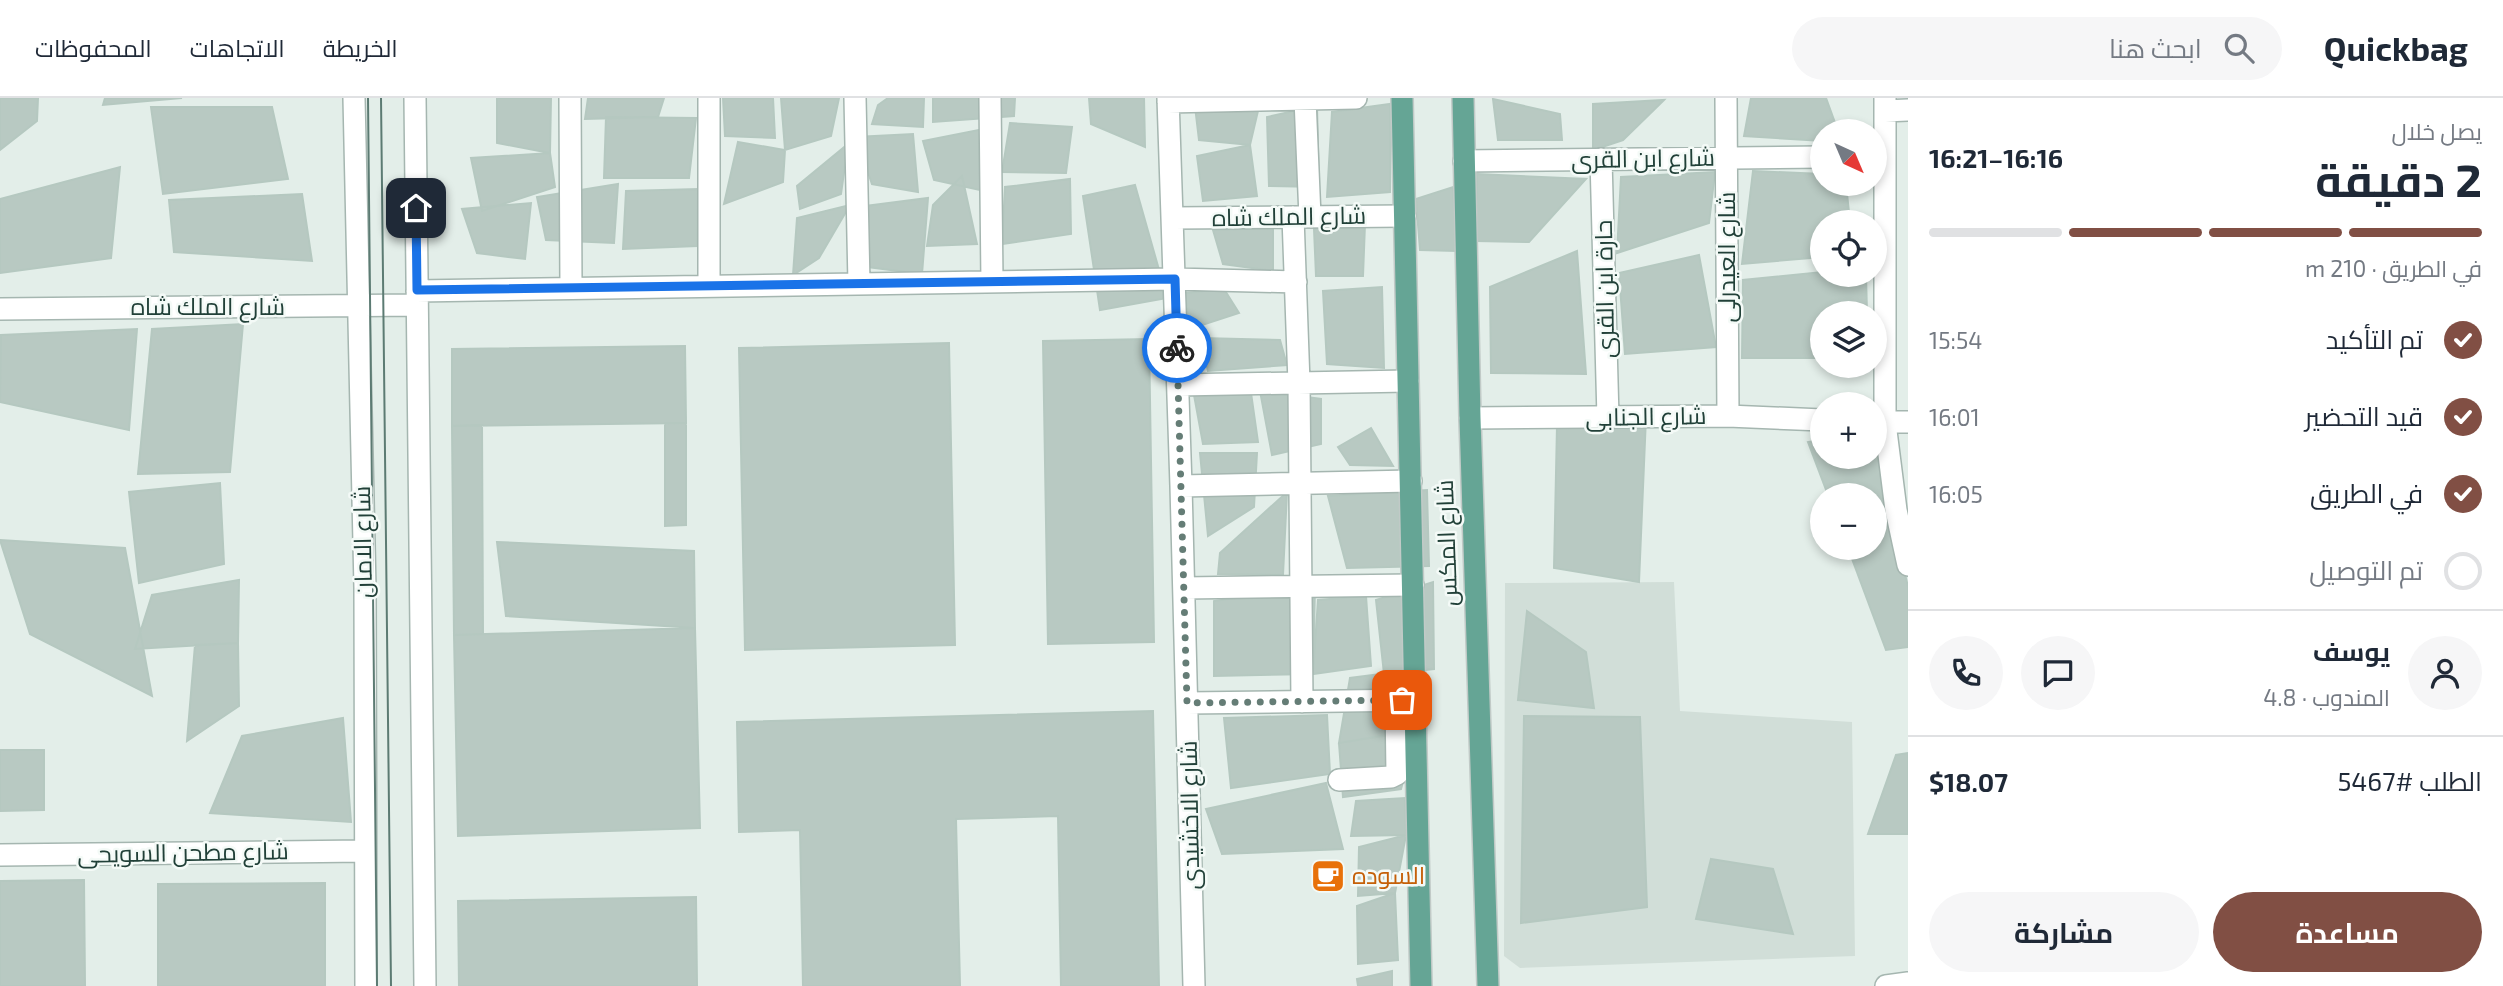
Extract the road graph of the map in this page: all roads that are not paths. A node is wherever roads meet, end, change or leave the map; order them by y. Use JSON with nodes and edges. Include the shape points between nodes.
{"nodes":[{"id":1,"x":354,"y":98,"type":"edge"},
{"id":2,"x":415,"y":98,"type":"edge"},
{"id":3,"x":570,"y":98,"type":"edge"},
{"id":4,"x":709,"y":98,"type":"edge"},
{"id":5,"x":855,"y":98,"type":"edge"},
{"id":6,"x":990,"y":98,"type":"edge"},
{"id":7,"x":1356,"y":98,"type":"edge"},
{"id":8,"x":1402,"y":98,"type":"edge"},
{"id":9,"x":1463,"y":98,"type":"edge"},
{"id":10,"x":1726,"y":98,"type":"edge"},
{"id":11,"x":1281,"y":99,"type":"edge"},
{"id":12,"x":1305,"y":99,"type":"edge"},
{"id":13,"x":1168,"y":100,"type":"edge"},
{"id":14,"x":1885,"y":104,"type":"edge"},
{"id":15,"x":1908,"y":110,"type":"edge"},
{"id":16,"x":1810,"y":157,"type":"edge"},
{"id":17,"x":1726,"y":158,"type":"junction"},
{"id":18,"x":1601,"y":159,"type":"junction"},
{"id":19,"x":1464,"y":161,"type":"junction"},
{"id":20,"x":1880,"y":196,"type":"edge"},
{"id":21,"x":1405,"y":216,"type":"junction"},
{"id":22,"x":1302,"y":217,"type":"junction"},
{"id":23,"x":1173,"y":218,"type":"junction"},
{"id":24,"x":1175,"y":279,"type":"junction"},
{"id":25,"x":992,"y":282,"type":"junction"},
{"id":26,"x":1296,"y":282,"type":"junction"},
{"id":27,"x":859,"y":284,"type":"junction"},
{"id":28,"x":709,"y":286,"type":"junction"},
{"id":29,"x":571,"y":288,"type":"junction"},
{"id":30,"x":417,"y":298,"type":"junction"},
{"id":31,"x":357,"y":306,"type":"junction"},
{"id":32,"x":0,"y":309,"type":"edge"},
{"id":33,"x":1408,"y":382,"type":"junction"},
{"id":34,"x":1299,"y":383,"type":"junction"},
{"id":35,"x":1178,"y":385,"type":"junction"},
{"id":36,"x":1880,"y":392,"type":"edge"},
{"id":37,"x":1728,"y":416,"type":"junction"},
{"id":38,"x":1470,"y":418,"type":"junction"},
{"id":39,"x":1608,"y":418,"type":"junction"},
{"id":40,"x":1810,"y":419,"type":"edge"},
{"id":41,"x":1887,"y":422,"type":"edge"},
{"id":42,"x":1908,"y":422,"type":"edge"},
{"id":43,"x":1887,"y":460,"type":"edge"},
{"id":44,"x":1411,"y":481,"type":"junction"},
{"id":45,"x":1299,"y":482,"type":"junction"},
{"id":46,"x":1181,"y":486,"type":"junction"},
{"id":47,"x":1908,"y":565,"type":"edge"},
{"id":48,"x":1413,"y":584,"type":"junction"},
{"id":49,"x":1301,"y":586,"type":"junction"},
{"id":50,"x":1184,"y":588,"type":"junction"},
{"id":51,"x":1406,"y":700,"type":"junction"},
{"id":52,"x":1302,"y":702,"type":"junction"},
{"id":53,"x":1187,"y":703,"type":"junction"},
{"id":54,"x":1339,"y":780,"type":"dead end"},
{"id":55,"x":365,"y":851,"type":"junction"},
{"id":56,"x":0,"y":855,"type":"edge"},
{"id":57,"x":1908,"y":983,"type":"edge"},
{"id":58,"x":366,"y":986,"type":"edge"},
{"id":59,"x":425,"y":986,"type":"edge"},
{"id":60,"x":1194,"y":986,"type":"edge"},
{"id":61,"x":1421,"y":986,"type":"edge"},
{"id":62,"x":1488,"y":986,"type":"edge"},
{"id":63,"x":1886,"y":986,"type":"edge"}],
"edges":[{"from":1,"to":31,"type":"street","name":"شارع الامان"},
{"from":2,"to":30,"type":"street"},
{"from":3,"to":29,"type":"street"},
{"from":4,"to":28,"type":"street"},
{"from":5,"to":27,"type":"street"},
{"from":6,"to":25,"type":"street"},
{"from":7,"to":12,"type":"street"},
{"from":8,"to":21,"type":"main road","name":"شارع المكس"},
{"from":9,"to":19,"type":"main road","name":"شارع المكس"},
{"from":10,"to":17,"type":"street","name":"شارع العيدرلى"},
{"from":11,"to":12,"type":"street"},
{"from":11,"to":13,"type":"street"},
{"from":12,"to":22,"type":"street"},
{"from":13,"to":23,"type":"street","name":"شارع الاخشيدى"},
{"from":14,"to":15,"type":"street"},
{"from":16,"to":17,"type":"street","name":"شارع ابن القرى"},
{"from":17,"to":18,"type":"street","name":"شارع ابن القرى"},
{"from":17,"to":37,"type":"street","name":"شارع العيدرلى"},
{"from":18,"to":19,"type":"street","name":"شارع ابن القرى"},
{"from":18,"to":39,"type":"street","name":"حارة ابن القرى"},
{"from":19,"to":38,"type":"main road","name":"شارع المكس"},
{"from":20,"to":36,"type":"street"},
{"from":21,"to":22,"type":"street","name":"شارع الملك شاه"},
{"from":21,"to":33,"type":"main road","name":"شارع المكس"},
{"from":22,"to":23,"type":"street","name":"شارع الملك شاه"},
{"from":22,"to":26,"type":"street"},
{"from":23,"to":24,"type":"street","name":"شارع الاخشيدى"},
{"from":24,"to":25,"type":"street","name":"شارع الملك شاه"},
{"from":24,"to":26,"type":"street","name":"شارع الملك شاه"},
{"from":24,"to":35,"type":"street","name":"شارع الاخشيدى"},
{"from":25,"to":27,"type":"street","name":"شارع الملك شاه"},
{"from":26,"to":34,"type":"street"},
{"from":27,"to":28,"type":"street","name":"شارع الملك شاه"},
{"from":28,"to":29,"type":"street","name":"شارع الملك شاه"},
{"from":29,"to":30,"type":"street","name":"شارع الملك شاه"},
{"from":30,"to":31,"type":"street","name":"شارع الملك شاه"},
{"from":30,"to":59,"type":"street"},
{"from":31,"to":32,"type":"street","name":"شارع الملك شاه"},
{"from":31,"to":55,"type":"street","name":"شارع الامان","via":[[365,588]]},
{"from":33,"to":34,"type":"street"},
{"from":33,"to":44,"type":"main road","name":"شارع المكس"},
{"from":34,"to":35,"type":"street"},
{"from":34,"to":45,"type":"street"},
{"from":35,"to":46,"type":"street","name":"شارع الاخشيدى"},
{"from":37,"to":39,"type":"street","name":"شارع الجنابى"},
{"from":37,"to":40,"type":"street","name":"شارع الجنابى"},
{"from":38,"to":39,"type":"street","name":"شارع الجنابى"},
{"from":38,"to":62,"type":"main road","name":"شارع المكس"},
{"from":41,"to":42,"type":"street"},
{"from":43,"to":47,"type":"street"},
{"from":44,"to":45,"type":"street"},
{"from":44,"to":48,"type":"main road","name":"شارع المكس"},
{"from":45,"to":46,"type":"street"},
{"from":45,"to":49,"type":"street"},
{"from":46,"to":50,"type":"street","name":"شارع الاخشيدى"},
{"from":48,"to":49,"type":"street"},
{"from":48,"to":51,"type":"main road","name":"شارع المكس"},
{"from":49,"to":50,"type":"street"},
{"from":49,"to":52,"type":"street"},
{"from":50,"to":53,"type":"street","name":"شارع الاخشيدى"},
{"from":51,"to":52,"type":"street"},
{"from":51,"to":54,"type":"street","via":[[1397,775]]},
{"from":51,"to":61,"type":"main road","name":"شارع المكس"},
{"from":52,"to":53,"type":"street"},
{"from":53,"to":60,"type":"street","name":"شارع الاخشيدى"},
{"from":55,"to":56,"type":"street","name":"شارع مطحن السويحى"},
{"from":55,"to":58,"type":"street","name":"شارع الامان"},
{"from":57,"to":63,"type":"street"}]}
